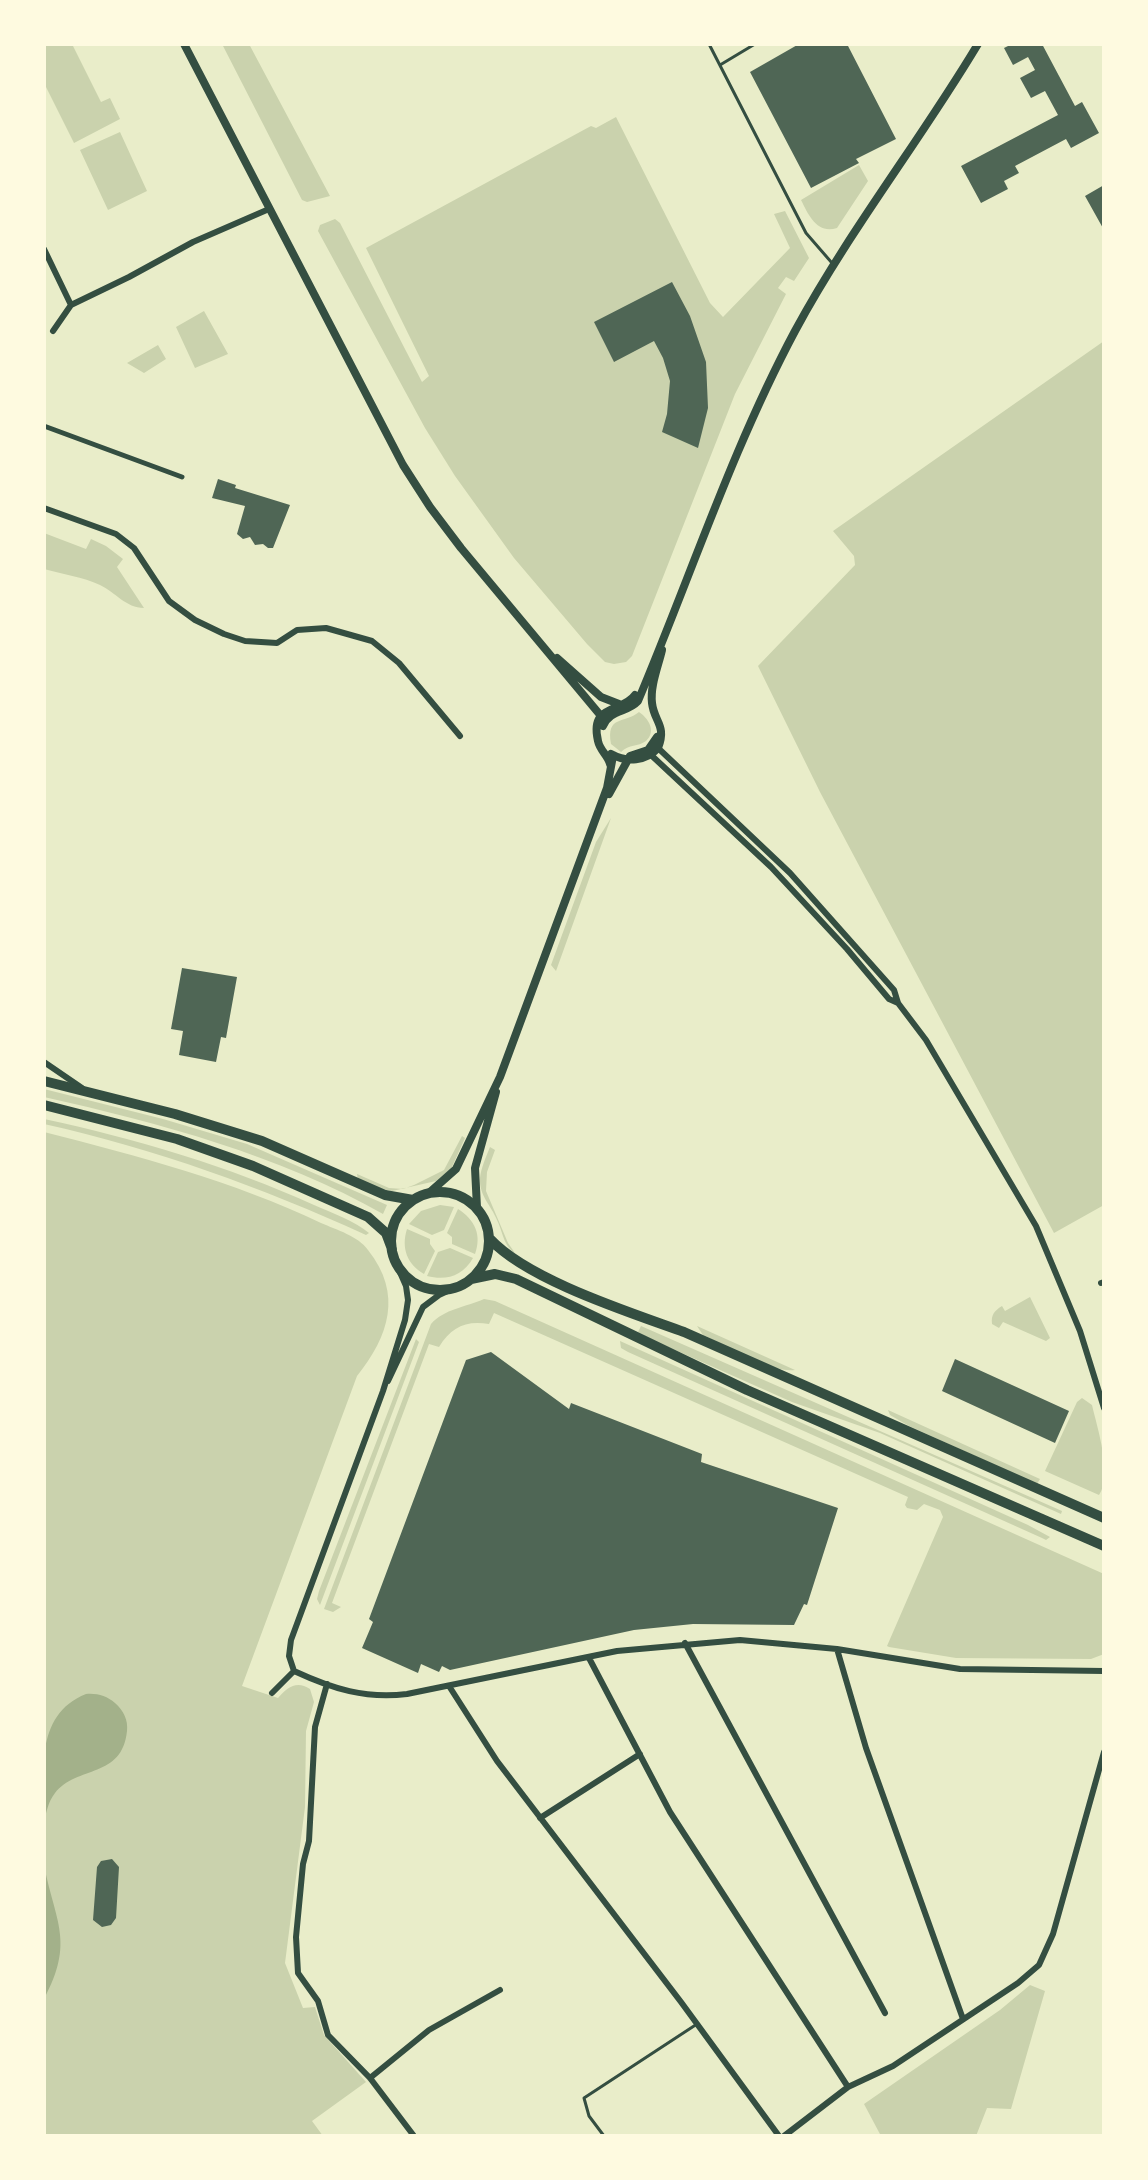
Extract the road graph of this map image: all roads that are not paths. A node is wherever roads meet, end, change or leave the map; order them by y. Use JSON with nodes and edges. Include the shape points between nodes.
{"nodes":[{"id":1,"x":184,"y":44,"type":"edge"},
{"id":2,"x":709,"y":44,"type":"edge"},
{"id":3,"x":755,"y":44,"type":"edge"},
{"id":4,"x":978,"y":44,"type":"edge"},
{"id":5,"x":720,"y":65,"type":"junction"},
{"id":6,"x":269,"y":209,"type":"junction"},
{"id":7,"x":44,"y":249,"type":"edge"},
{"id":8,"x":834,"y":265,"type":"junction"},
{"id":9,"x":71,"y":305,"type":"junction"},
{"id":10,"x":53,"y":331,"type":"dead end"},
{"id":11,"x":44,"y":426,"type":"edge"},
{"id":12,"x":182,"y":477,"type":"dead end"},
{"id":13,"x":44,"y":508,"type":"edge"},
{"id":14,"x":670,"y":622,"type":"junction"},
{"id":15,"x":537,"y":638,"type":"junction"},
{"id":16,"x":633,"y":702,"type":"junction"},
{"id":17,"x":620,"y":704,"type":"junction"},
{"id":18,"x":652,"y":711,"type":"junction"},
{"id":19,"x":601,"y":722,"type":"junction"},
{"id":20,"x":658,"y":731,"type":"junction"},
{"id":21,"x":460,"y":736,"type":"dead end"},
{"id":22,"x":655,"y":751,"type":"junction"},
{"id":23,"x":611,"y":757,"type":"junction"},
{"id":24,"x":630,"y":760,"type":"junction"},
{"id":25,"x":589,"y":838,"type":"junction"},
{"id":26,"x":44,"y":1062,"type":"edge"},
{"id":27,"x":500,"y":1077,"type":"junction"},
{"id":28,"x":44,"y":1081,"type":"edge"},
{"id":29,"x":85,"y":1090,"type":"junction"},
{"id":30,"x":44,"y":1105,"type":"edge"},
{"id":31,"x":430,"y":1192,"type":"junction"},
{"id":32,"x":413,"y":1200,"type":"junction"},
{"id":33,"x":477,"y":1208,"type":"junction"},
{"id":34,"x":490,"y":1239,"type":"junction"},
{"id":35,"x":392,"y":1249,"type":"junction"},
{"id":36,"x":395,"y":1261,"type":"junction"},
{"id":37,"x":471,"y":1279,"type":"junction"},
{"id":38,"x":454,"y":1288,"type":"junction"},
{"id":39,"x":383,"y":1391,"type":"junction"},
{"id":40,"x":1104,"y":1408,"type":"edge"},
{"id":41,"x":1104,"y":1518,"type":"edge"},
{"id":42,"x":1104,"y":1546,"type":"edge"},
{"id":43,"x":685,"y":1643,"type":"junction"},
{"id":44,"x":837,"y":1649,"type":"junction"},
{"id":45,"x":589,"y":1658,"type":"junction"},
{"id":46,"x":294,"y":1671,"type":"junction"},
{"id":47,"x":1104,"y":1671,"type":"edge"},
{"id":48,"x":327,"y":1684,"type":"junction"},
{"id":49,"x":449,"y":1686,"type":"junction"},
{"id":50,"x":272,"y":1693,"type":"dead end"},
{"id":51,"x":1104,"y":1752,"type":"edge"},
{"id":52,"x":640,"y":1754,"type":"junction"},
{"id":53,"x":540,"y":1818,"type":"junction"},
{"id":54,"x":500,"y":1990,"type":"dead end"},
{"id":55,"x":885,"y":2013,"type":"dead end"},
{"id":56,"x":963,"y":2019,"type":"junction"},
{"id":57,"x":697,"y":2024,"type":"junction"},
{"id":58,"x":370,"y":2078,"type":"junction"},
{"id":59,"x":848,"y":2087,"type":"junction"},
{"id":60,"x":414,"y":2136,"type":"edge"},
{"id":61,"x":604,"y":2136,"type":"edge"},
{"id":62,"x":782,"y":2136,"type":"edge"}],
"edges":[{"from":1,"to":6,"type":"street"},
{"from":2,"to":5,"type":"lane"},
{"from":3,"to":5,"type":"lane"},
{"from":4,"to":8,"type":"street"},
{"from":5,"to":8,"type":"lane","via":[[806,233]]},
{"from":6,"to":9,"type":"street"},
{"from":6,"to":15,"type":"street","via":[[403,465],[461,548]]},
{"from":7,"to":9,"type":"street"},
{"from":8,"to":14,"type":"street","via":[[757,408]]},
{"from":9,"to":10,"type":"street"},
{"from":11,"to":12,"type":"street"},
{"from":13,"to":21,"type":"street","via":[[116,534],[134,548],[169,601],[224,634],[277,643],[297,630],[326,628],[372,641],[399,663]]},
{"from":14,"to":16,"type":"street"},
{"from":14,"to":18,"type":"street"},
{"from":15,"to":16,"type":"street","via":[[603,693]]},
{"from":15,"to":17,"type":"street","via":[[601,697]]},
{"from":15,"to":19,"type":"street"},
{"from":16,"to":17,"type":"street"},
{"from":16,"to":18,"type":"street"},
{"from":16,"to":19,"type":"street"},
{"from":17,"to":19,"type":"street","via":[[605,711]]},
{"from":18,"to":20,"type":"street"},
{"from":18,"to":22,"type":"street","via":[[662,728]]},
{"from":19,"to":23,"type":"street","via":[[598,741]]},
{"from":20,"to":22,"type":"street"},
{"from":20,"to":24,"type":"street","via":[[652,747]]},
{"from":22,"to":24,"type":"street"},
{"from":22,"to":40,"type":"street","via":[[838,938],[926,1040],[1036,1226]]},
{"from":23,"to":24,"type":"street"},
{"from":23,"to":25,"type":"street"},
{"from":24,"to":25,"type":"street"},
{"from":25,"to":27,"type":"street"},
{"from":26,"to":29,"type":"street"},
{"from":27,"to":31,"type":"street","via":[[456,1169]]},
{"from":27,"to":33,"type":"street","via":[[475,1168]]},
{"from":28,"to":29,"type":"main road"},
{"from":29,"to":32,"type":"main road","via":[[262,1141],[385,1195]]},
{"from":30,"to":35,"type":"main road","via":[[177,1139],[253,1166],[368,1217],[386,1233]]},
{"from":31,"to":32,"type":"main road"},
{"from":31,"to":33,"type":"main road","via":[[459,1195]]},
{"from":32,"to":35,"type":"main road","via":[[395,1221]]},
{"from":33,"to":34,"type":"main road"},
{"from":34,"to":37,"type":"main road","via":[[486,1260]]},
{"from":34,"to":41,"type":"main road","via":[[507,1256],[558,1281]]},
{"from":35,"to":36,"type":"main road"},
{"from":36,"to":38,"type":"main road","via":[[422,1286]]},
{"from":36,"to":39,"type":"street","via":[[406,1286],[408,1309]]},
{"from":37,"to":38,"type":"main road"},
{"from":37,"to":42,"type":"main road","via":[[495,1274],[516,1279],[747,1390]]},
{"from":38,"to":39,"type":"street","via":[[423,1307]]},
{"from":39,"to":46,"type":"street","via":[[291,1640]]},
{"from":43,"to":44,"type":"street","via":[[763,1641]]},
{"from":43,"to":45,"type":"street"},
{"from":43,"to":55,"type":"street"},
{"from":44,"to":47,"type":"street","via":[[960,1669]]},
{"from":44,"to":56,"type":"street","via":[[866,1748]]},
{"from":45,"to":49,"type":"street"},
{"from":45,"to":52,"type":"street"},
{"from":46,"to":48,"type":"street"},
{"from":46,"to":50,"type":"street"},
{"from":48,"to":49,"type":"street","via":[[380,1697]]},
{"from":48,"to":58,"type":"street","via":[[315,1727],[296,1956],[298,1973],[318,2001],[328,2035]]},
{"from":49,"to":53,"type":"street"},
{"from":51,"to":56,"type":"street","via":[[1053,1934],[1039,1965]]},
{"from":52,"to":53,"type":"street"},
{"from":52,"to":59,"type":"street","via":[[670,1812]]},
{"from":53,"to":57,"type":"street"},
{"from":54,"to":58,"type":"street","via":[[429,2030]]},
{"from":56,"to":59,"type":"street","via":[[893,2066]]},
{"from":57,"to":61,"type":"lane","via":[[584,2098]]},
{"from":57,"to":62,"type":"street"},
{"from":58,"to":60,"type":"street"},
{"from":59,"to":62,"type":"street"}]}
